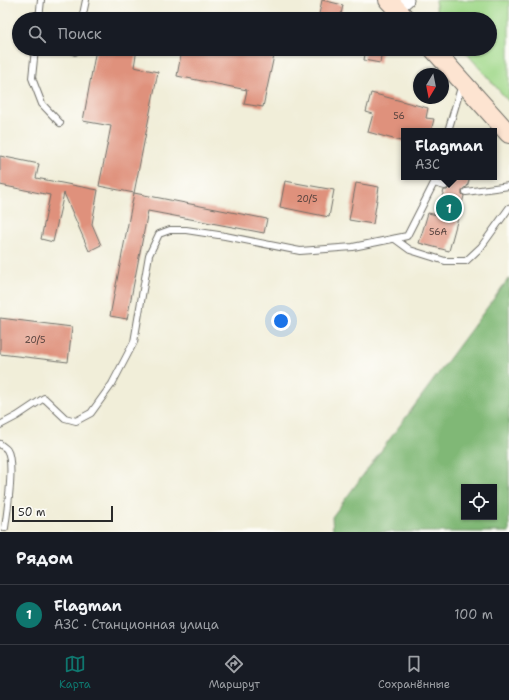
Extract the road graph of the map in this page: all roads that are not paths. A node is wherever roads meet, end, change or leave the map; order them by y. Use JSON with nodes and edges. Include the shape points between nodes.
{"nodes":[{"id":1,"x":41,"y":0,"type":"edge"},
{"id":2,"x":86,"y":0,"type":"edge"},
{"id":3,"x":40,"y":12,"type":"edge"},
{"id":4,"x":83,"y":12,"type":"edge"},
{"id":5,"x":34,"y":56,"type":"edge"},
{"id":6,"x":439,"y":56,"type":"edge"},
{"id":7,"x":462,"y":82,"type":"junction"},
{"id":8,"x":60,"y":123,"type":"dead end"},
{"id":9,"x":449,"y":128,"type":"edge"},
{"id":10,"x":509,"y":134,"type":"edge"},
{"id":11,"x":434,"y":180,"type":"edge"},
{"id":12,"x":445,"y":186,"type":"dead end"},
{"id":13,"x":509,"y":186,"type":"edge"},
{"id":14,"x":466,"y":192,"type":"dead end"},
{"id":15,"x":509,"y":208,"type":"edge"},
{"id":16,"x":395,"y":239,"type":"junction"},
{"id":17,"x":0,"y":424,"type":"edge"},
{"id":18,"x":0,"y":444,"type":"edge"},
{"id":19,"x":3,"y":516,"type":"edge"},
{"id":20,"x":5,"y":528,"type":"dead end"}],
"edges":[{"from":1,"to":3,"type":"lane"},
{"from":2,"to":4,"type":"lane"},
{"from":5,"to":8,"type":"lane","via":[[32,78],[42,104]]},
{"from":6,"to":7,"type":"main road"},
{"from":7,"to":9,"type":"lane"},
{"from":7,"to":10,"type":"main road"},
{"from":11,"to":12,"type":"lane"},
{"from":11,"to":16,"type":"lane","via":[[407,236]]},
{"from":13,"to":14,"type":"lane"},
{"from":15,"to":16,"type":"lane","via":[[480,247],[466,261],[445,261],[410,250]]},
{"from":16,"to":17,"type":"lane","via":[[354,247],[300,251],[186,230],[170,230],[159,234],[149,255],[134,342],[112,384],[91,414],[76,420],[64,418],[44,398]]},
{"from":18,"to":19,"type":"lane","via":[[7,450],[10,460]]},
{"from":19,"to":20,"type":"lane"}]}
